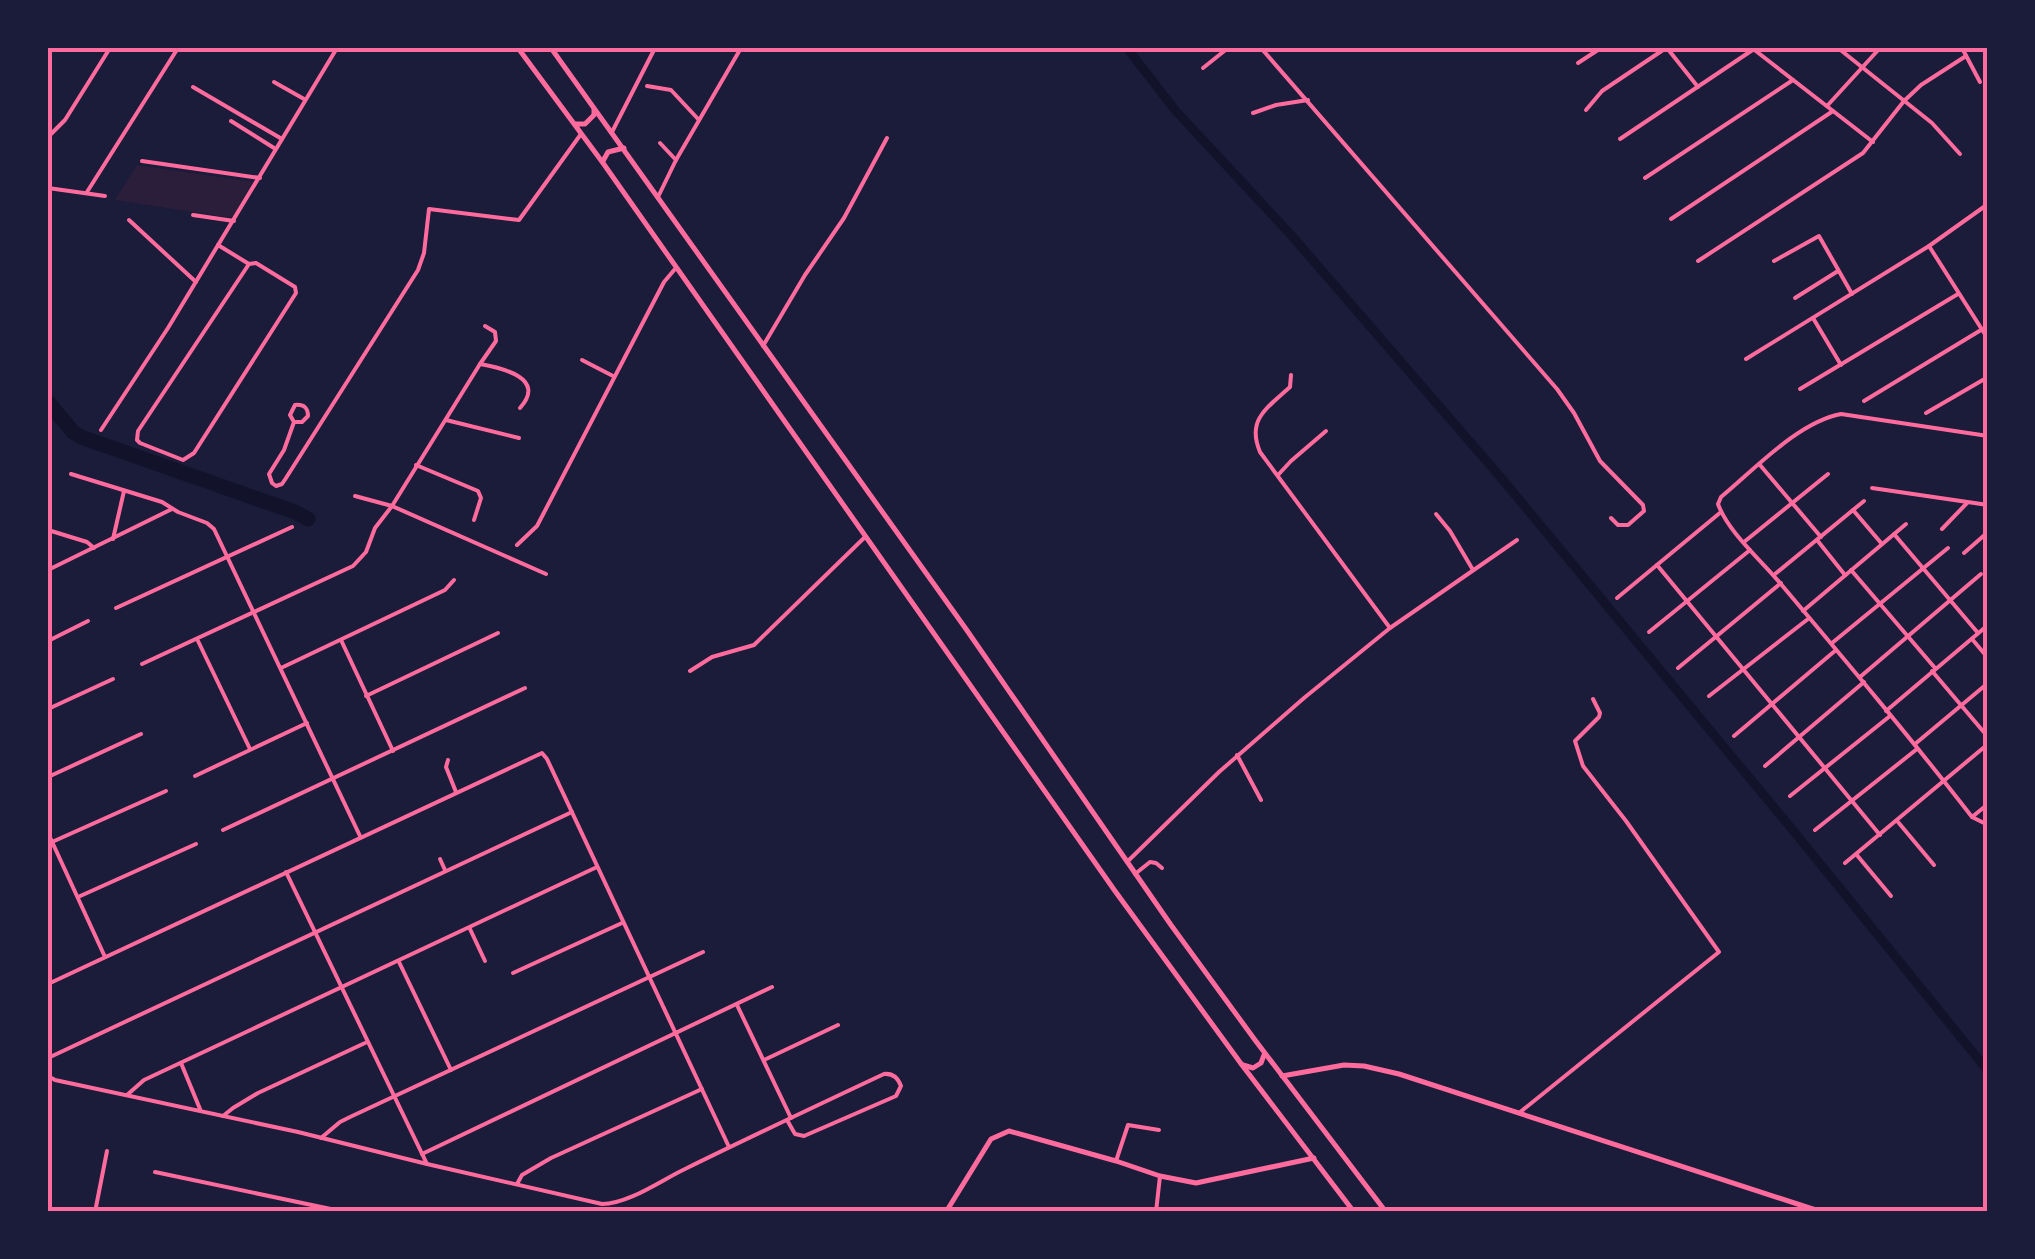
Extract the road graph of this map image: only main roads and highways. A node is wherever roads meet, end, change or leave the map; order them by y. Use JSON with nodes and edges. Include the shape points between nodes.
{"nodes":[{"id":1,"x":518,"y":48,"type":"edge"},
{"id":2,"x":552,"y":48,"type":"edge"},
{"id":3,"x":595,"y":107,"type":"junction"},
{"id":4,"x":573,"y":124,"type":"junction"},
{"id":5,"x":624,"y":148,"type":"junction"},
{"id":6,"x":603,"y":163,"type":"junction"},
{"id":7,"x":1264,"y":1052,"type":"junction"},
{"id":8,"x":1242,"y":1065,"type":"junction"},
{"id":9,"x":1282,"y":1076,"type":"junction"},
{"id":10,"x":1314,"y":1158,"type":"junction"},
{"id":11,"x":946,"y":1212,"type":"edge"},
{"id":12,"x":1354,"y":1212,"type":"edge"},
{"id":13,"x":1386,"y":1212,"type":"edge"},
{"id":14,"x":1822,"y":1212,"type":"edge"}],
"edges":[{"from":1,"to":4,"type":"main road"},
{"from":2,"to":3,"type":"main road"},
{"from":3,"to":4,"type":"main road","via":[[585,124]]},
{"from":3,"to":5,"type":"main road"},
{"from":4,"to":6,"type":"main road"},
{"from":5,"to":6,"type":"main road","via":[[608,152]]},
{"from":5,"to":7,"type":"main road"},
{"from":6,"to":8,"type":"main road"},
{"from":7,"to":8,"type":"main road","via":[[1257,1066]]},
{"from":7,"to":9,"type":"main road"},
{"from":8,"to":10,"type":"main road"},
{"from":9,"to":13,"type":"main road"},
{"from":9,"to":14,"type":"main road","via":[[1344,1065],[1399,1074]]},
{"from":10,"to":11,"type":"main road","via":[[1204,1182],[1002,1132]]},
{"from":10,"to":12,"type":"main road"}]}
